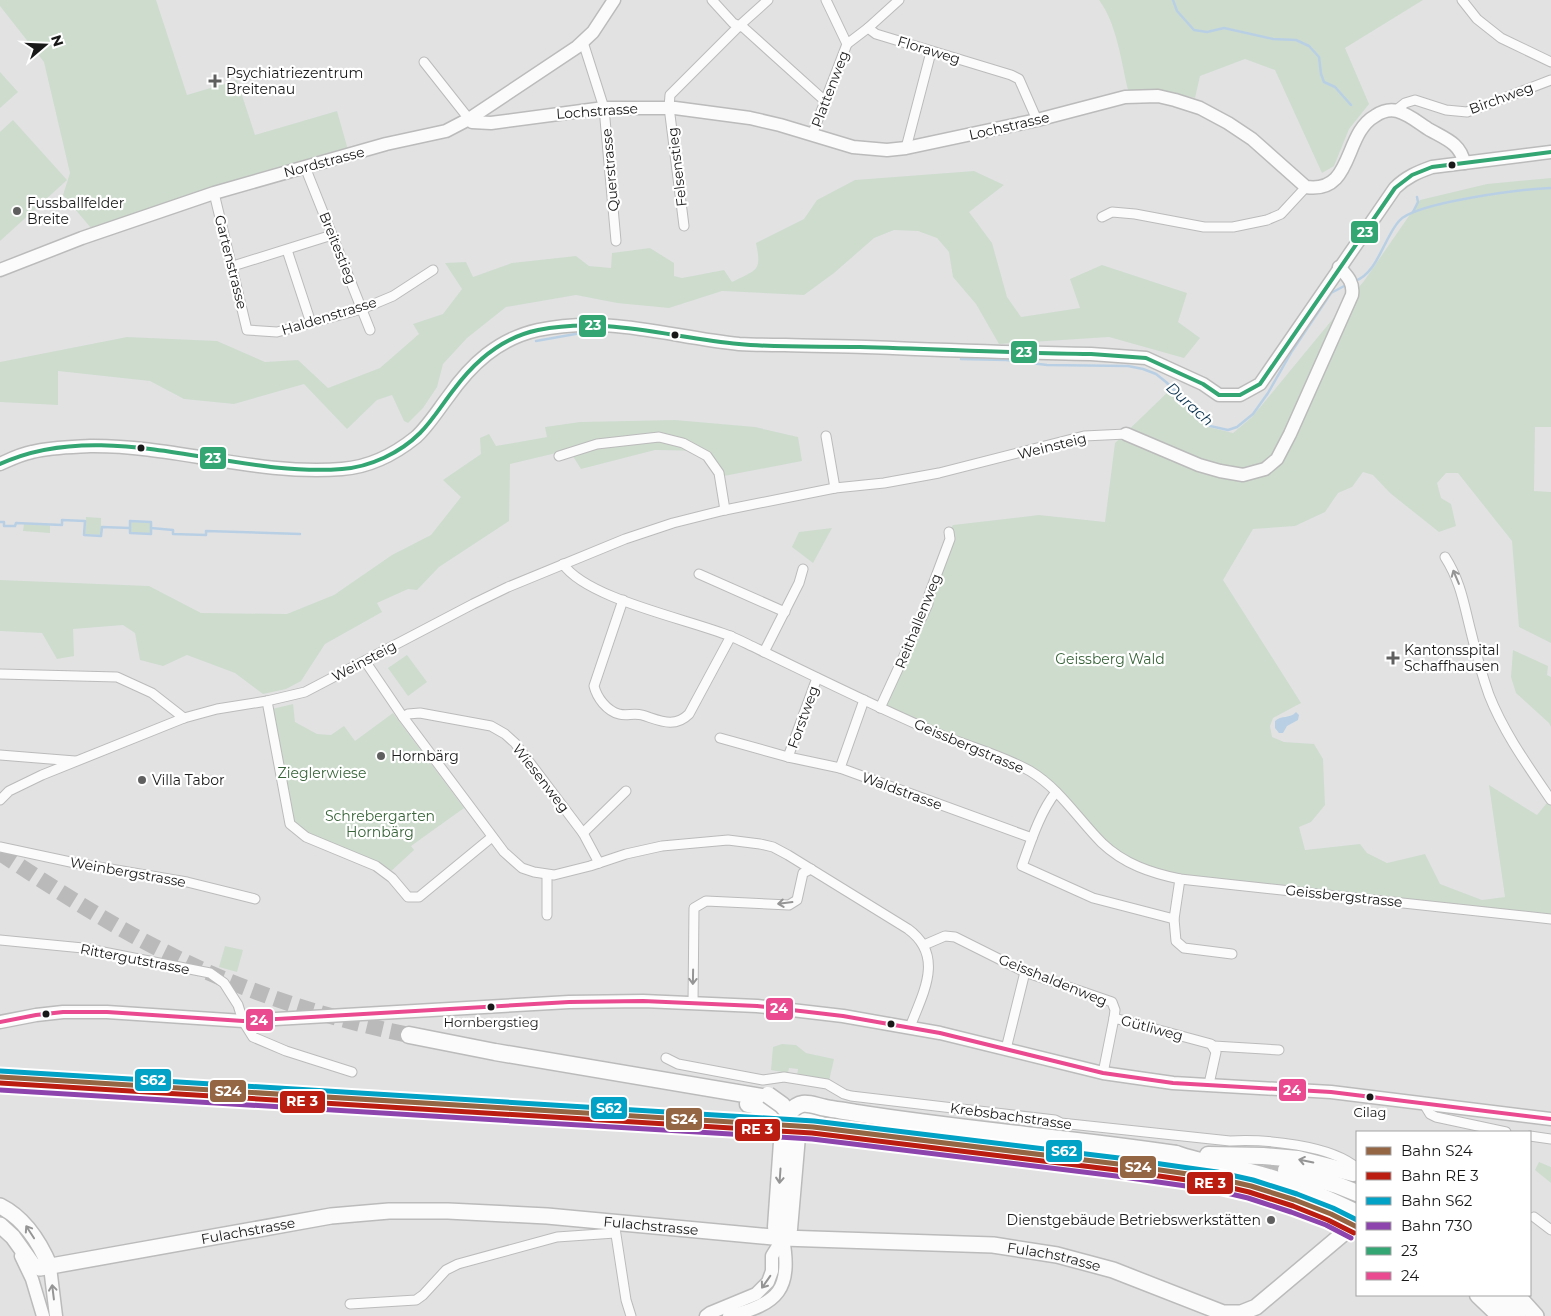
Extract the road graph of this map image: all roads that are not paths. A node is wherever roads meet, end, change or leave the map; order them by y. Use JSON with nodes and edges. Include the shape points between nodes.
{"nodes":[{"id":1,"x":614,"y":0,"type":"edge"},
{"id":2,"x":712,"y":0,"type":"edge"},
{"id":3,"x":768,"y":0,"type":"edge"},
{"id":4,"x":826,"y":0,"type":"edge"},
{"id":5,"x":899,"y":0,"type":"edge"},
{"id":6,"x":1462,"y":0,"type":"edge"},
{"id":7,"x":739,"y":26,"type":"junction"},
{"id":8,"x":868,"y":28,"type":"junction"},
{"id":9,"x":583,"y":42,"type":"junction"},
{"id":10,"x":847,"y":44,"type":"junction"},
{"id":11,"x":931,"y":52,"type":"junction"},
{"id":12,"x":424,"y":62,"type":"dead end"},
{"id":13,"x":1551,"y":62,"type":"edge"},
{"id":14,"x":1551,"y":80,"type":"edge"},
{"id":15,"x":825,"y":101,"type":"junction"},
{"id":16,"x":669,"y":107,"type":"junction"},
{"id":17,"x":604,"y":108,"type":"junction"},
{"id":18,"x":1395,"y":110,"type":"junction"},
{"id":19,"x":469,"y":119,"type":"junction"},
{"id":20,"x":1037,"y":120,"type":"junction"},
{"id":21,"x":812,"y":135,"type":"junction"},
{"id":22,"x":906,"y":148,"type":"junction"},
{"id":23,"x":1551,"y":152,"type":"edge"},
{"id":24,"x":1464,"y":163,"type":"junction"},
{"id":25,"x":305,"y":167,"type":"junction"},
{"id":26,"x":1306,"y":187,"type":"junction"},
{"id":27,"x":214,"y":193,"type":"junction"},
{"id":28,"x":1102,"y":217,"type":"dead end"},
{"id":29,"x":684,"y":226,"type":"dead end"},
{"id":30,"x":332,"y":235,"type":"junction"},
{"id":31,"x":616,"y":241,"type":"dead end"},
{"id":32,"x":287,"y":250,"type":"junction"},
{"id":33,"x":232,"y":266,"type":"junction"},
{"id":34,"x":1339,"y":267,"type":"junction"},
{"id":35,"x":0,"y":270,"type":"edge"},
{"id":36,"x":433,"y":270,"type":"dead end"},
{"id":37,"x":362,"y":309,"type":"junction"},
{"id":38,"x":311,"y":323,"type":"junction"},
{"id":39,"x":248,"y":330,"type":"joint"},
{"id":40,"x":370,"y":330,"type":"dead end"},
{"id":41,"x":1126,"y":434,"type":"joint"},
{"id":42,"x":826,"y":436,"type":"dead end"},
{"id":43,"x":559,"y":456,"type":"dead end"},
{"id":44,"x":0,"y":464,"type":"edge"},
{"id":45,"x":835,"y":488,"type":"junction"},
{"id":46,"x":726,"y":510,"type":"junction"},
{"id":47,"x":949,"y":532,"type":"dead end"},
{"id":48,"x":1445,"y":557,"type":"dead end"},
{"id":49,"x":563,"y":564,"type":"junction"},
{"id":50,"x":803,"y":569,"type":"dead end"},
{"id":51,"x":699,"y":574,"type":"dead end"},
{"id":52,"x":623,"y":600,"type":"junction"},
{"id":53,"x":785,"y":612,"type":"junction"},
{"id":54,"x":731,"y":636,"type":"junction"},
{"id":55,"x":764,"y":652,"type":"junction"},
{"id":56,"x":364,"y":661,"type":"junction"},
{"id":57,"x":0,"y":674,"type":"edge"},
{"id":58,"x":817,"y":678,"type":"junction"},
{"id":59,"x":864,"y":700,"type":"junction"},
{"id":60,"x":267,"y":701,"type":"junction"},
{"id":61,"x":880,"y":708,"type":"junction"},
{"id":62,"x":403,"y":717,"type":"junction"},
{"id":63,"x":184,"y":718,"type":"junction"},
{"id":64,"x":720,"y":738,"type":"dead end"},
{"id":65,"x":0,"y":755,"type":"edge"},
{"id":66,"x":788,"y":757,"type":"junction"},
{"id":67,"x":78,"y":761,"type":"junction"},
{"id":68,"x":840,"y":768,"type":"junction"},
{"id":69,"x":626,"y":791,"type":"dead end"},
{"id":70,"x":1056,"y":792,"type":"junction"},
{"id":71,"x":0,"y":800,"type":"edge"},
{"id":72,"x":1551,"y":800,"type":"edge"},
{"id":73,"x":583,"y":832,"type":"junction"},
{"id":74,"x":492,"y":837,"type":"junction"},
{"id":75,"x":1032,"y":838,"type":"junction"},
{"id":76,"x":0,"y":847,"type":"edge"},
{"id":77,"x":599,"y":863,"type":"junction"},
{"id":78,"x":811,"y":869,"type":"junction"},
{"id":79,"x":546,"y":874,"type":"junction"},
{"id":80,"x":1180,"y":879,"type":"junction"},
{"id":81,"x":255,"y":899,"type":"dead end"},
{"id":82,"x":548,"y":915,"type":"dead end"},
{"id":83,"x":1551,"y":918,"type":"edge"},
{"id":84,"x":1174,"y":919,"type":"junction"},
{"id":85,"x":0,"y":940,"type":"edge"},
{"id":86,"x":924,"y":945,"type":"junction"},
{"id":87,"x":1232,"y":954,"type":"dead end"},
{"id":88,"x":1025,"y":972,"type":"junction"},
{"id":89,"x":693,"y":1002,"type":"junction"},
{"id":90,"x":1114,"y":1018,"type":"junction"},
{"id":91,"x":243,"y":1021,"type":"junction"},
{"id":92,"x":0,"y":1022,"type":"edge"},
{"id":93,"x":910,"y":1027,"type":"junction"},
{"id":94,"x":409,"y":1035,"type":"tunnel mouth"},
{"id":95,"x":1214,"y":1046,"type":"junction"},
{"id":96,"x":1006,"y":1049,"type":"junction"},
{"id":97,"x":1280,"y":1050,"type":"dead end"},
{"id":98,"x":512,"y":1055,"type":"junction"},
{"id":99,"x":666,"y":1058,"type":"dead end"},
{"id":100,"x":352,"y":1072,"type":"dead end"},
{"id":101,"x":1103,"y":1073,"type":"junction"},
{"id":102,"x":1209,"y":1084,"type":"junction"},
{"id":103,"x":768,"y":1098,"type":"dead end"},
{"id":104,"x":1424,"y":1104,"type":"junction"},
{"id":105,"x":825,"y":1108,"type":"junction"},
{"id":106,"x":1551,"y":1119,"type":"edge"},
{"id":107,"x":790,"y":1125,"type":"junction"},
{"id":108,"x":1501,"y":1131,"type":"edge"},
{"id":109,"x":1531,"y":1136,"type":"edge"},
{"id":110,"x":1551,"y":1139,"type":"edge"},
{"id":111,"x":1176,"y":1154,"type":"junction"},
{"id":112,"x":1355,"y":1171,"type":"edge"},
{"id":113,"x":1356,"y":1193,"type":"edge"},
{"id":114,"x":1356,"y":1203,"type":"edge"},
{"id":115,"x":0,"y":1206,"type":"edge"},
{"id":116,"x":1356,"y":1213,"type":"edge"},
{"id":117,"x":1534,"y":1218,"type":"dead end"},
{"id":118,"x":1356,"y":1223,"type":"edge"},
{"id":119,"x":0,"y":1225,"type":"edge"},
{"id":120,"x":615,"y":1228,"type":"junction"},
{"id":121,"x":1551,"y":1230,"type":"edge"},
{"id":122,"x":783,"y":1231,"type":"junction"},
{"id":123,"x":18,"y":1244,"type":"junction"},
{"id":124,"x":50,"y":1267,"type":"junction"},
{"id":125,"x":36,"y":1290,"type":"junction"},
{"id":126,"x":1479,"y":1296,"type":"edge"},
{"id":127,"x":1488,"y":1296,"type":"edge"},
{"id":128,"x":1499,"y":1296,"type":"edge"},
{"id":129,"x":1507,"y":1296,"type":"edge"},
{"id":130,"x":1518,"y":1296,"type":"edge"},
{"id":131,"x":350,"y":1304,"type":"dead end"},
{"id":132,"x":1246,"y":1314,"type":"edge"},
{"id":133,"x":43,"y":1316,"type":"edge"},
{"id":134,"x":56,"y":1316,"type":"edge"},
{"id":135,"x":631,"y":1316,"type":"edge"},
{"id":136,"x":706,"y":1316,"type":"edge"},
{"id":137,"x":729,"y":1316,"type":"edge"},
{"id":138,"x":1500,"y":1316,"type":"edge"},
{"id":139,"x":1508,"y":1316,"type":"edge"},
{"id":140,"x":1518,"y":1316,"type":"edge"},
{"id":141,"x":1524,"y":1316,"type":"edge"},
{"id":142,"x":1536,"y":1316,"type":"edge"}],
"edges":[{"from":1,"to":9,"type":"street","name":"Nordstrasse","via":[[601,22]]},
{"from":2,"to":7,"type":"street"},
{"from":3,"to":7,"type":"street"},
{"from":4,"to":10,"type":"street"},
{"from":5,"to":8,"type":"street"},
{"from":6,"to":13,"type":"street","via":[[1477,19],[1500,38]]},
{"from":7,"to":15,"type":"street"},
{"from":7,"to":16,"type":"street","via":[[670,94]]},
{"from":8,"to":10,"type":"street"},
{"from":8,"to":11,"type":"street","name":"Floraweg","via":[[876,34]]},
{"from":9,"to":17,"type":"street","name":"Querstrasse"},
{"from":9,"to":19,"type":"street","name":"Nordstrasse"},
{"from":10,"to":15,"type":"street","name":"Plattenweg"},
{"from":11,"to":20,"type":"street","name":"Floraweg","via":[[1019,79]]},
{"from":11,"to":22,"type":"street"},
{"from":12,"to":19,"type":"street"},
{"from":14,"to":18,"type":"street","name":"Birchweg","via":[[1467,112],[1446,110],[1415,100]]},
{"from":15,"to":21,"type":"street","name":"Plattenweg"},
{"from":16,"to":17,"type":"street","name":"Lochstrasse"},
{"from":16,"to":21,"type":"street","name":"Lochstrasse","via":[[750,118]]},
{"from":16,"to":29,"type":"street","name":"Felsenstieg"},
{"from":17,"to":19,"type":"street","name":"Lochstrasse","via":[[491,123]]},
{"from":17,"to":31,"type":"street","name":"Querstrasse"},
{"from":18,"to":24,"type":"street","via":[[1452,143],[1460,150]]},
{"from":18,"to":26,"type":"street","via":[[1379,114],[1362,126],[1345,168],[1338,177],[1327,185]]},
{"from":19,"to":25,"type":"street","name":"Nordstrasse","via":[[446,131]]},
{"from":20,"to":22,"type":"street","name":"Lochstrasse"},
{"from":20,"to":26,"type":"street","name":"Lochstrasse","via":[[1125,97],[1158,96],[1175,100],[1200,108],[1228,123]]},
{"from":21,"to":22,"type":"street","name":"Lochstrasse","via":[[853,147]]},
{"from":23,"to":24,"type":"street"},
{"from":24,"to":34,"type":"street","via":[[1426,169],[1401,182]]},
{"from":25,"to":27,"type":"street","name":"Nordstrasse"},
{"from":25,"to":30,"type":"street","name":"Breitestieg"},
{"from":26,"to":28,"type":"street","via":[[1281,214],[1233,227],[1204,227],[1112,212]]},
{"from":27,"to":33,"type":"street","name":"Gartenstrasse"},
{"from":27,"to":35,"type":"street","name":"Nordstrasse"},
{"from":30,"to":32,"type":"street"},
{"from":30,"to":37,"type":"street","name":"Breitestieg"},
{"from":32,"to":33,"type":"street"},
{"from":32,"to":38,"type":"street"},
{"from":33,"to":39,"type":"street","name":"Gartenstrasse"},
{"from":34,"to":41,"type":"street","name":"Weinsteig","via":[[1351,283],[1352,295],[1290,434],[1277,459],[1266,469],[1243,475],[1220,471]]},
{"from":34,"to":44,"type":"street","via":[[1260,384],[1240,395],[1219,395],[1203,384],[1146,358],[740,344],[622,325],[569,325],[522,334],[498,345],[480,358],[416,436],[391,454],[359,466],[314,470],[277,468],[168,451],[99,446],[50,448]]},
{"from":36,"to":37,"type":"street","name":"Haldenstrasse","via":[[393,296]]},
{"from":37,"to":38,"type":"street","name":"Haldenstrasse"},
{"from":37,"to":40,"type":"street","name":"Breitestieg"},
{"from":38,"to":39,"type":"street","name":"Haldenstrasse","via":[[278,332]]},
{"from":41,"to":45,"type":"street","name":"Weinsteig","via":[[1084,436],[939,473]]},
{"from":42,"to":45,"type":"street"},
{"from":43,"to":46,"type":"street","via":[[597,444],[642,439],[659,438],[683,443],[707,456],[719,473]]},
{"from":45,"to":46,"type":"street","name":"Weinsteig"},
{"from":46,"to":49,"type":"street","name":"Weinsteig","via":[[674,523]]},
{"from":47,"to":61,"type":"street","name":"Reithallenweg","via":[[950,539],[928,604]]},
{"from":72,"to":48,"type":"street","one_way":true,"via":[[1518,752],[1490,696],[1460,585]]},
{"from":49,"to":52,"type":"street","name":"Geissbergstrasse","via":[[588,586]]},
{"from":49,"to":56,"type":"street","name":"Weinsteig","via":[[473,604]]},
{"from":50,"to":53,"type":"street"},
{"from":51,"to":53,"type":"street"},
{"from":52,"to":54,"type":"street","name":"Geissbergstrasse"},
{"from":52,"to":54,"type":"street","via":[[594,686],[600,700],[618,714],[641,714],[668,723],[684,719]]},
{"from":53,"to":55,"type":"street"},
{"from":54,"to":55,"type":"street","name":"Geissbergstrasse"},
{"from":55,"to":58,"type":"street","name":"Geissbergstrasse"},
{"from":56,"to":60,"type":"street","name":"Weinsteig","via":[[305,692]]},
{"from":56,"to":62,"type":"street"},
{"from":57,"to":63,"type":"street","via":[[117,677],[152,693]]},
{"from":58,"to":59,"type":"street","name":"Geissbergstrasse"},
{"from":58,"to":66,"type":"street","name":"Forstweg"},
{"from":59,"to":61,"type":"street","name":"Geissbergstrasse"},
{"from":59,"to":68,"type":"street"},
{"from":60,"to":63,"type":"street","name":"Weinsteig"},
{"from":60,"to":74,"type":"street","via":[[290,824],[306,837],[376,866],[408,896],[419,897]]},
{"from":61,"to":70,"type":"street","name":"Geissbergstrasse","via":[[1021,767]]},
{"from":62,"to":73,"type":"street","name":"Wiesenweg","via":[[420,713],[491,726],[505,734]]},
{"from":62,"to":74,"type":"street"},
{"from":63,"to":67,"type":"street","name":"Weinsteig"},
{"from":64,"to":66,"type":"street","name":"Forstweg"},
{"from":65,"to":67,"type":"street"},
{"from":66,"to":68,"type":"street","name":"Forstweg"},
{"from":67,"to":71,"type":"street","name":"Weinsteig","via":[[9,791]]},
{"from":68,"to":75,"type":"street","name":"Waldstrasse"},
{"from":69,"to":73,"type":"street"},
{"from":70,"to":75,"type":"street"},
{"from":70,"to":80,"type":"street","name":"Geissbergstrasse","via":[[1103,844],[1127,862]]},
{"from":73,"to":77,"type":"street","name":"Wiesenweg"},
{"from":74,"to":79,"type":"street","via":[[522,868]]},
{"from":75,"to":84,"type":"street","via":[[1022,866],[1093,898]]},
{"from":76,"to":81,"type":"street","name":"Weinbergstrasse","via":[[187,882]]},
{"from":77,"to":78,"type":"street","via":[[662,846],[742,840],[773,847]]},
{"from":77,"to":79,"type":"street"},
{"from":78,"to":86,"type":"street","via":[[916,934]]},
{"from":78,"to":89,"type":"street","one_way":true,"via":[[803,873],[797,900],[789,905],[706,901],[694,908]]},
{"from":79,"to":82,"type":"street"},
{"from":80,"to":83,"type":"street","name":"Geissbergstrasse"},
{"from":80,"to":84,"type":"street"},
{"from":84,"to":87,"type":"street","via":[[1176,941],[1184,948]]},
{"from":85,"to":91,"type":"street","name":"Rittergutstrasse","via":[[83,948],[210,974],[224,983],[238,1005]]},
{"from":86,"to":88,"type":"street","name":"Geisshaldenweg","via":[[945,936],[955,937]]},
{"from":86,"to":93,"type":"street","via":[[928,978]]},
{"from":88,"to":90,"type":"street","name":"Geisshaldenweg","via":[[1112,1002]]},
{"from":88,"to":96,"type":"street"},
{"from":89,"to":91,"type":"street","via":[[569,1002]]},
{"from":89,"to":93,"type":"street","via":[[815,1012]]},
{"from":90,"to":95,"type":"street","name":"Gütliweg"},
{"from":90,"to":101,"type":"street","name":"Gütliweg"},
{"from":91,"to":92,"type":"street","via":[[85,1012],[46,1013]]},
{"from":91,"to":100,"type":"street","via":[[254,1036],[286,1051]]},
{"from":93,"to":96,"type":"street"},
{"from":94,"to":98,"type":"highway"},
{"from":95,"to":97,"type":"street","name":"Gütliweg"},
{"from":95,"to":102,"type":"street","via":[[1216,1052]]},
{"from":96,"to":101,"type":"street"},
{"from":98,"to":103,"type":"highway"},
{"from":98,"to":107,"type":"highway","via":[[580,1076],[762,1107]]},
{"from":98,"to":107,"type":"highway","bridge":true,"via":[[581,1057],[740,1085],[768,1095],[782,1105]]},
{"from":99,"to":112,"type":"street","name":"Krebsbachstrasse","via":[[678,1064],[763,1080],[784,1078],[827,1084],[851,1096],[1087,1126],[1300,1146],[1339,1156]]},
{"from":101,"to":102,"type":"street","via":[[1173,1083]]},
{"from":102,"to":104,"type":"street","via":[[1331,1092]]},
{"from":104,"to":106,"type":"street"},
{"from":104,"to":108,"type":"street","via":[[1436,1117]]},
{"from":105,"to":107,"type":"highway","via":[[806,1117],[800,1127]]},
{"from":105,"to":107,"type":"highway","bridge":true,"via":[[806,1103],[795,1107]]},
{"from":105,"to":111,"type":"highway","bridge":true},
{"from":107,"to":122,"type":"highway"},
{"from":109,"to":110,"type":"street"},
{"from":112,"to":111,"type":"highway","one_way":true,"via":[[1291,1158]]},
{"from":111,"to":116,"type":"highway","via":[[1287,1182]]},
{"from":113,"to":114,"type":"highway","via":[[1286,1170]]},
{"from":124,"to":115,"type":"main road","one_way":true,"via":[[26,1227]]},
{"from":117,"to":121,"type":"street"},
{"from":118,"to":132,"type":"main road"},
{"from":119,"to":123,"type":"main road"},
{"from":120,"to":122,"type":"main road","name":"Fulachstrasse"},
{"from":120,"to":124,"type":"main road","name":"Fulachstrasse","via":[[448,1211],[359,1213]]},
{"from":120,"to":131,"type":"street","via":[[557,1237],[458,1264],[446,1270],[416,1300]]},
{"from":120,"to":135,"type":"street"},
{"from":122,"to":132,"type":"main road","name":"Fulachstrasse","via":[[993,1245],[1057,1255],[1119,1272],[1223,1313]]},
{"from":122,"to":136,"type":"street","one_way":true,"via":[[772,1256],[768,1282],[756,1294]]},
{"from":122,"to":137,"type":"street","via":[[786,1261],[782,1287],[772,1300],[755,1309]]},
{"from":123,"to":124,"type":"main road","via":[[33,1264],[40,1268]]},
{"from":123,"to":125,"type":"street"},
{"from":124,"to":125,"type":"street"},
{"from":134,"to":124,"type":"street","one_way":true},
{"from":125,"to":133,"type":"street"},
{"from":126,"to":138,"type":"highway"},
{"from":127,"to":139,"type":"highway"},
{"from":128,"to":140,"type":"highway"},
{"from":129,"to":141,"type":"highway"},
{"from":130,"to":142,"type":"main road"}]}
